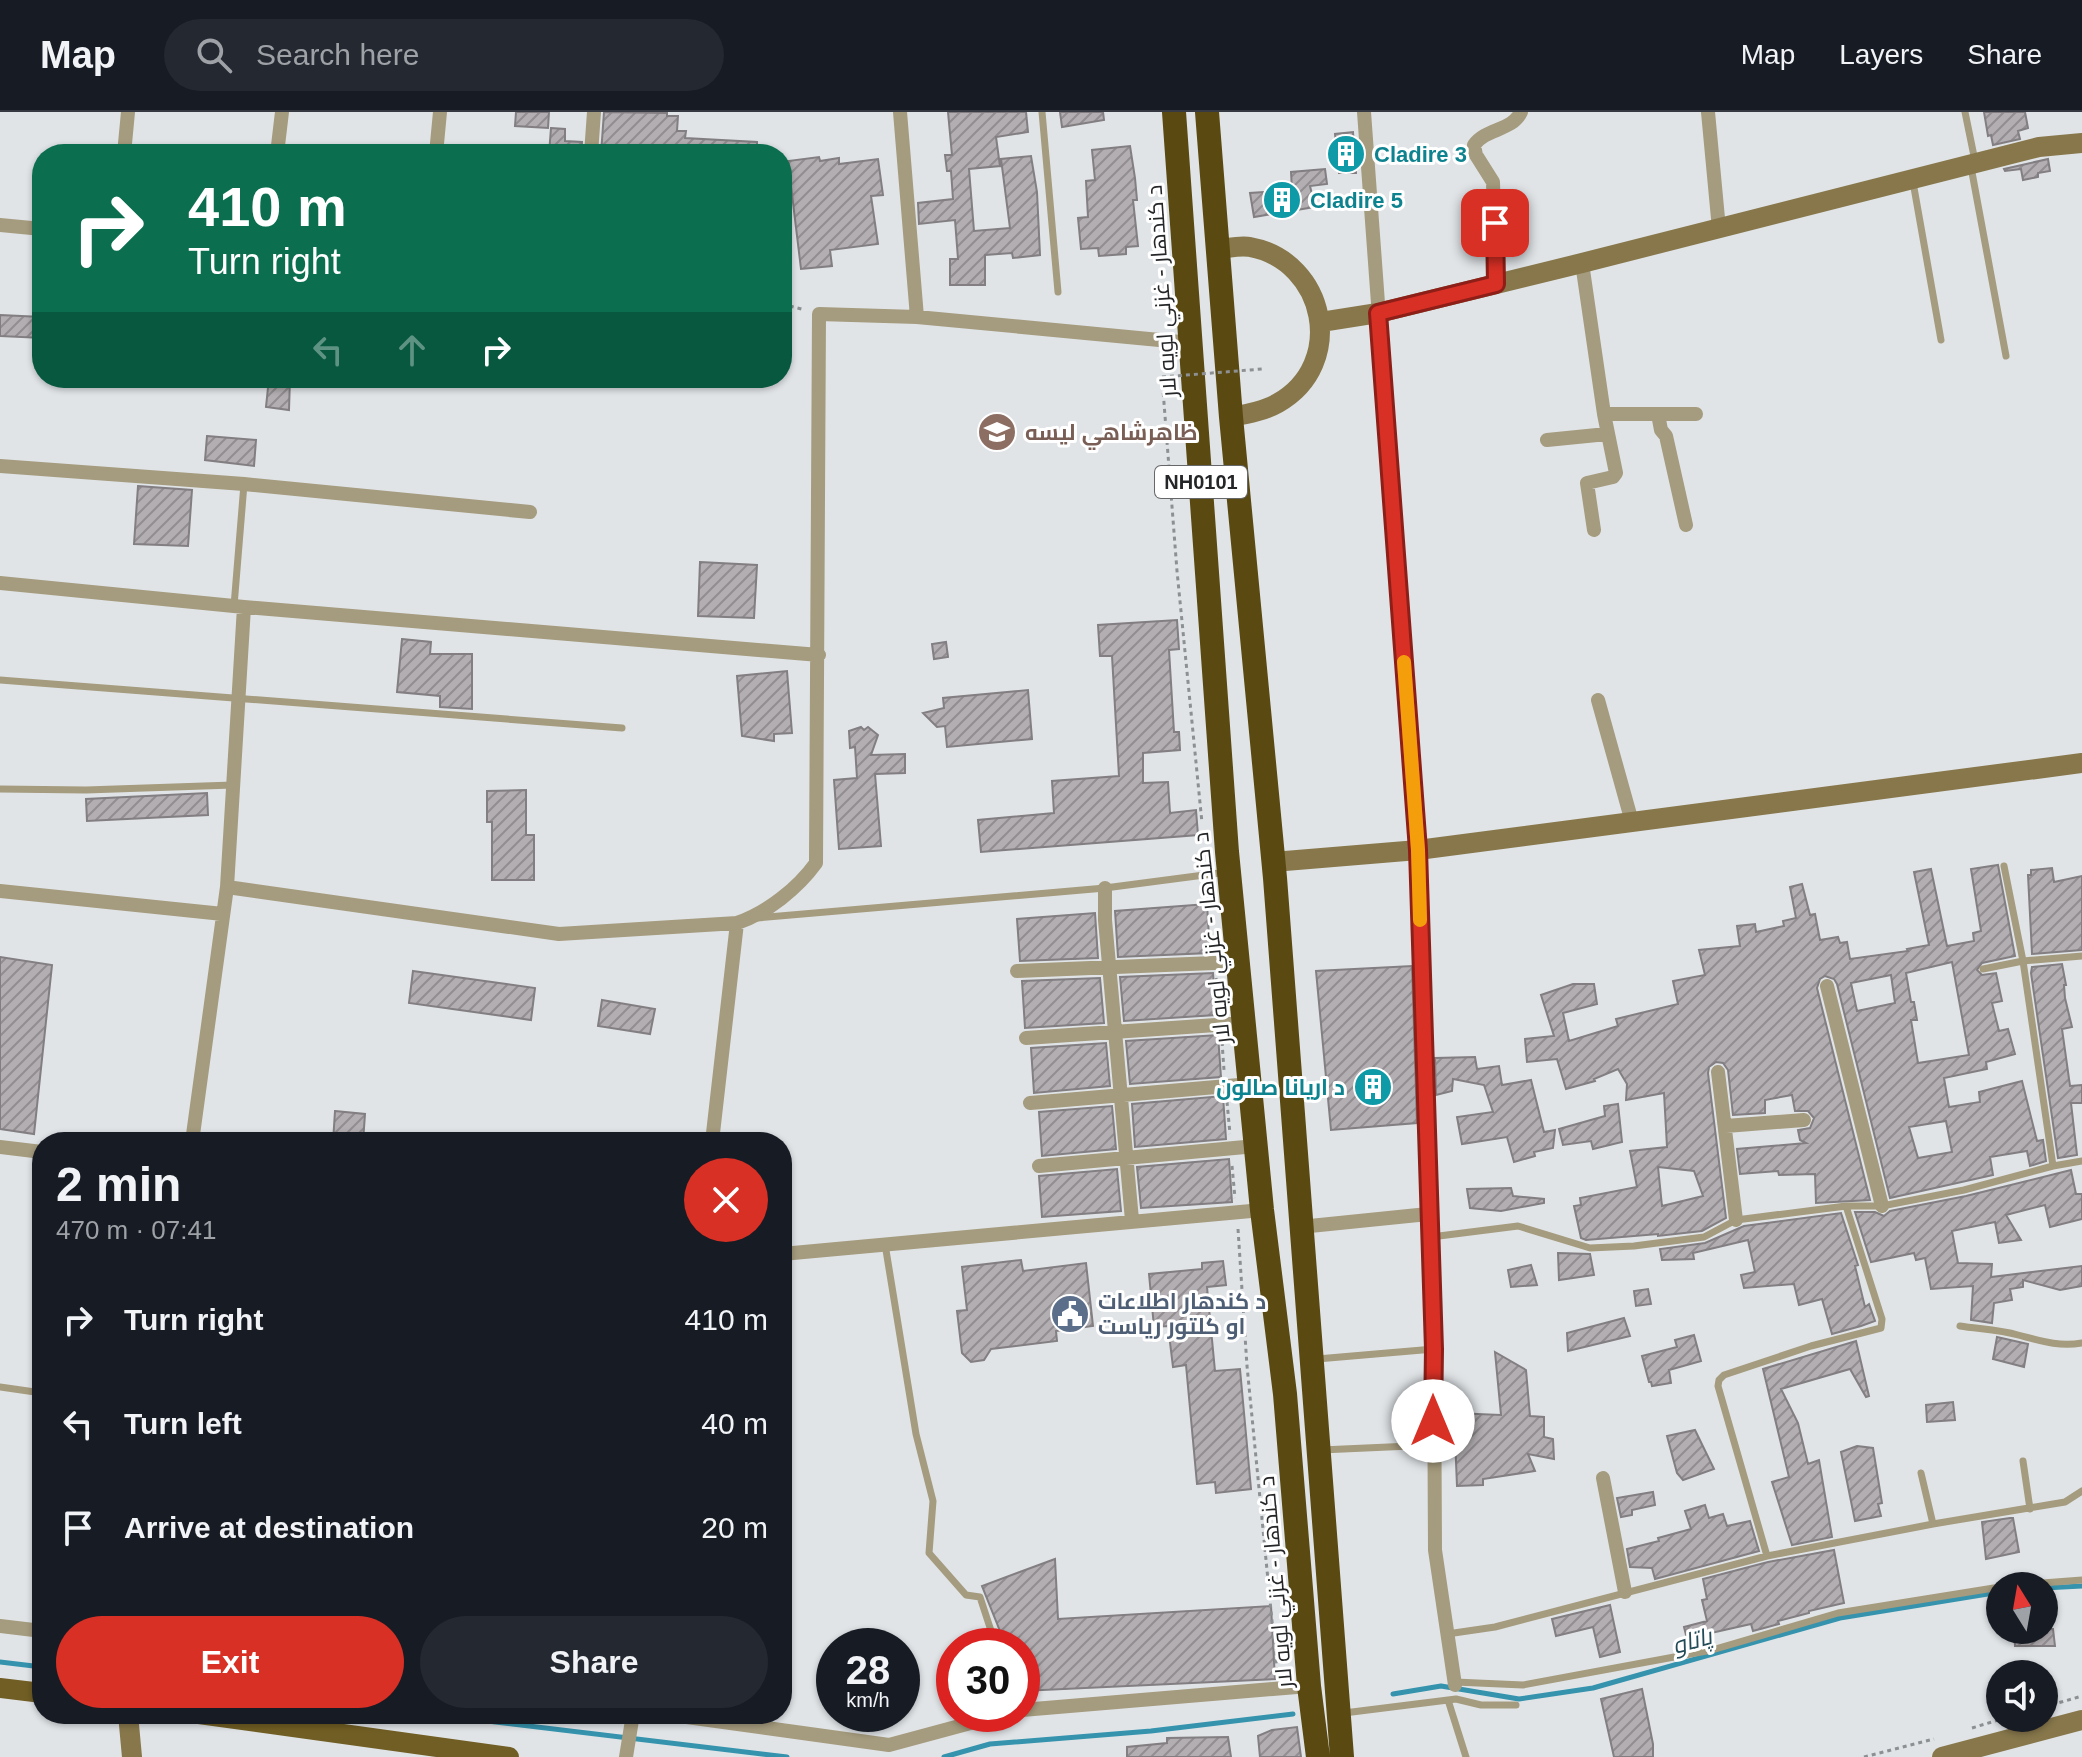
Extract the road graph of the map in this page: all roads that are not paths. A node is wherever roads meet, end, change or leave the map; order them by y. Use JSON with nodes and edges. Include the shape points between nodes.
{"nodes":[{"id":1,"x":128,"y":112,"type":"edge"},
{"id":2,"x":282,"y":112,"type":"edge"},
{"id":3,"x":440,"y":112,"type":"edge"},
{"id":4,"x":594,"y":112,"type":"edge"},
{"id":5,"x":900,"y":112,"type":"edge"},
{"id":6,"x":1042,"y":112,"type":"edge"},
{"id":7,"x":1174,"y":112,"type":"edge"},
{"id":8,"x":1207,"y":112,"type":"edge"},
{"id":9,"x":1364,"y":112,"type":"edge"},
{"id":10,"x":1521,"y":112,"type":"edge"},
{"id":11,"x":1708,"y":112,"type":"edge"},
{"id":12,"x":1965,"y":112,"type":"edge"},
{"id":13,"x":2082,"y":143,"type":"edge"},
{"id":14,"x":125,"y":144,"type":"edge"},
{"id":15,"x":278,"y":144,"type":"edge"},
{"id":16,"x":437,"y":144,"type":"edge"},
{"id":17,"x":592,"y":144,"type":"edge"},
{"id":18,"x":1973,"y":164,"type":"junction"},
{"id":19,"x":1912,"y":180,"type":"junction"},
{"id":20,"x":0,"y":225,"type":"edge"},
{"id":21,"x":32,"y":228,"type":"edge"},
{"id":22,"x":1719,"y":229,"type":"junction"},
{"id":23,"x":1220,"y":249,"type":"junction"},
{"id":24,"x":1582,"y":263,"type":"junction"},
{"id":25,"x":1496,"y":284,"type":"junction"},
{"id":26,"x":1058,"y":292,"type":"dead end"},
{"id":27,"x":1378,"y":313,"type":"junction"},
{"id":28,"x":917,"y":317,"type":"junction"},
{"id":29,"x":1321,"y":322,"type":"junction"},
{"id":30,"x":1941,"y":340,"type":"dead end"},
{"id":31,"x":1191,"y":343,"type":"junction"},
{"id":32,"x":2006,"y":356,"type":"dead end"},
{"id":33,"x":1604,"y":414,"type":"junction"},
{"id":34,"x":1658,"y":414,"type":"junction"},
{"id":35,"x":1696,"y":414,"type":"dead end"},
{"id":36,"x":1231,"y":417,"type":"junction"},
{"id":37,"x":1607,"y":434,"type":"junction"},
{"id":38,"x":1547,"y":440,"type":"dead end"},
{"id":39,"x":0,"y":466,"type":"edge"},
{"id":40,"x":244,"y":484,"type":"junction"},
{"id":41,"x":530,"y":512,"type":"dead end"},
{"id":42,"x":1686,"y":525,"type":"dead end"},
{"id":43,"x":1594,"y":530,"type":"dead end"},
{"id":44,"x":0,"y":583,"type":"edge"},
{"id":45,"x":239,"y":606,"type":"junction"},
{"id":46,"x":819,"y":655,"type":"junction"},
{"id":47,"x":0,"y":680,"type":"edge"},
{"id":48,"x":239,"y":697,"type":"junction"},
{"id":49,"x":1598,"y":700,"type":"dead end"},
{"id":50,"x":622,"y":728,"type":"dead end"},
{"id":51,"x":2082,"y":763,"type":"edge"},
{"id":52,"x":233,"y":785,"type":"junction"},
{"id":53,"x":0,"y":789,"type":"edge"},
{"id":54,"x":1632,"y":822,"type":"junction"},
{"id":55,"x":1418,"y":850,"type":"junction"},
{"id":56,"x":1273,"y":862,"type":"junction"},
{"id":57,"x":2004,"y":866,"type":"dead end"},
{"id":58,"x":1230,"y":871,"type":"junction"},
{"id":59,"x":227,"y":887,"type":"junction"},
{"id":60,"x":1105,"y":888,"type":"junction"},
{"id":61,"x":0,"y":891,"type":"edge"},
{"id":62,"x":223,"y":914,"type":"junction"},
{"id":63,"x":744,"y":920,"type":"junction"},
{"id":64,"x":2082,"y":956,"type":"edge"},
{"id":65,"x":2023,"y":961,"type":"junction"},
{"id":66,"x":1239,"y":962,"type":"junction"},
{"id":67,"x":1109,"y":968,"type":"junction"},
{"id":68,"x":1983,"y":969,"type":"dead end"},
{"id":69,"x":1017,"y":971,"type":"dead end"},
{"id":70,"x":1827,"y":986,"type":"dead end"},
{"id":71,"x":1245,"y":1023,"type":"junction"},
{"id":72,"x":1115,"y":1033,"type":"junction"},
{"id":73,"x":1026,"y":1038,"type":"dead end"},
{"id":74,"x":1718,"y":1072,"type":"dead end"},
{"id":75,"x":1251,"y":1084,"type":"junction"},
{"id":76,"x":1120,"y":1095,"type":"junction"},
{"id":77,"x":1030,"y":1103,"type":"dead end"},
{"id":78,"x":1804,"y":1120,"type":"dead end"},
{"id":79,"x":1726,"y":1126,"type":"junction"},
{"id":80,"x":193,"y":1132,"type":"edge"},
{"id":81,"x":713,"y":1132,"type":"edge"},
{"id":82,"x":1256,"y":1146,"type":"junction"},
{"id":83,"x":0,"y":1147,"type":"edge"},
{"id":84,"x":32,"y":1151,"type":"edge"},
{"id":85,"x":1126,"y":1158,"type":"junction"},
{"id":86,"x":2082,"y":1161,"type":"edge"},
{"id":87,"x":1039,"y":1166,"type":"dead end"},
{"id":88,"x":2053,"y":1166,"type":"junction"},
{"id":89,"x":1846,"y":1206,"type":"junction"},
{"id":90,"x":1882,"y":1206,"type":"junction"},
{"id":91,"x":1262,"y":1210,"type":"junction"},
{"id":92,"x":1428,"y":1214,"type":"junction"},
{"id":93,"x":1132,"y":1220,"type":"junction"},
{"id":94,"x":1736,"y":1220,"type":"junction"},
{"id":95,"x":1300,"y":1227,"type":"junction"},
{"id":96,"x":1429,"y":1237,"type":"junction"},
{"id":97,"x":885,"y":1244,"type":"junction"},
{"id":98,"x":792,"y":1253,"type":"edge"},
{"id":99,"x":1960,"y":1326,"type":"dead end"},
{"id":100,"x":2082,"y":1343,"type":"edge"},
{"id":101,"x":1434,"y":1349,"type":"junction"},
{"id":102,"x":1311,"y":1359,"type":"junction"},
{"id":103,"x":0,"y":1387,"type":"edge"},
{"id":104,"x":32,"y":1392,"type":"edge"},
{"id":105,"x":1433,"y":1445,"type":"junction"},
{"id":106,"x":1319,"y":1451,"type":"junction"},
{"id":107,"x":2023,"y":1461,"type":"dead end"},
{"id":108,"x":1921,"y":1473,"type":"dead end"},
{"id":109,"x":1603,"y":1478,"type":"dead end"},
{"id":110,"x":2082,"y":1491,"type":"edge"},
{"id":111,"x":2030,"y":1509,"type":"junction"},
{"id":112,"x":1933,"y":1524,"type":"junction"},
{"id":113,"x":1767,"y":1556,"type":"junction"},
{"id":114,"x":2082,"y":1580,"type":"edge"},
{"id":115,"x":2058,"y":1582,"type":"edge"},
{"id":116,"x":1986,"y":1589,"type":"edge"},
{"id":117,"x":1625,"y":1592,"type":"junction"},
{"id":118,"x":0,"y":1626,"type":"edge"},
{"id":119,"x":990,"y":1628,"type":"edge"},
{"id":120,"x":32,"y":1630,"type":"edge"},
{"id":121,"x":1447,"y":1634,"type":"junction"},
{"id":122,"x":1309,"y":1686,"type":"junction"},
{"id":123,"x":0,"y":1688,"type":"edge"},
{"id":124,"x":32,"y":1692,"type":"edge"},
{"id":125,"x":1454,"y":1693,"type":"junction"},
{"id":126,"x":1516,"y":1705,"type":"dead end"},
{"id":127,"x":1040,"y":1708,"type":"edge"},
{"id":128,"x":1340,"y":1714,"type":"junction"},
{"id":129,"x":2082,"y":1720,"type":"edge"},
{"id":130,"x":129,"y":1724,"type":"edge"},
{"id":131,"x":271,"y":1724,"type":"edge"},
{"id":132,"x":631,"y":1724,"type":"edge"},
{"id":133,"x":737,"y":1724,"type":"edge"},
{"id":134,"x":937,"y":1732,"type":"edge"},
{"id":135,"x":132,"y":1757,"type":"edge"},
{"id":136,"x":509,"y":1757,"type":"edge"},
{"id":137,"x":626,"y":1757,"type":"edge"},
{"id":138,"x":1318,"y":1757,"type":"edge"},
{"id":139,"x":1342,"y":1757,"type":"edge"},
{"id":140,"x":1466,"y":1757,"type":"edge"},
{"id":141,"x":1942,"y":1757,"type":"edge"}],
"edges":[{"from":1,"to":14,"type":"street"},
{"from":2,"to":15,"type":"street"},
{"from":3,"to":16,"type":"street"},
{"from":4,"to":17,"type":"street"},
{"from":5,"to":28,"type":"street"},
{"from":6,"to":26,"type":"lane"},
{"from":7,"to":31,"type":"highway","name":"د کندهار - غزني لويه لار","number":"NH0101"},
{"from":8,"to":23,"type":"highway","number":"NH0101"},
{"from":9,"to":27,"type":"street"},
{"from":10,"to":25,"type":"street","via":[[1516,122],[1479,137],[1474,145],[1493,182]]},
{"from":11,"to":22,"type":"street"},
{"from":12,"to":18,"type":"lane"},
{"from":13,"to":18,"type":"street","via":[[2039,147]]},
{"from":18,"to":19,"type":"street"},
{"from":18,"to":32,"type":"lane"},
{"from":19,"to":22,"type":"street"},
{"from":19,"to":30,"type":"lane"},
{"from":20,"to":21,"type":"street"},
{"from":22,"to":24,"type":"street"},
{"from":23,"to":29,"type":"street","via":[[1247,246],[1275,254],[1298,271],[1314,294]]},
{"from":23,"to":36,"type":"highway","number":"NH0101"},
{"from":24,"to":25,"type":"street"},
{"from":24,"to":33,"type":"street"},
{"from":25,"to":27,"type":"street"},
{"from":27,"to":29,"type":"street"},
{"from":27,"to":55,"type":"street"},
{"from":28,"to":31,"type":"street"},
{"from":28,"to":46,"type":"street","via":[[819,314]]},
{"from":29,"to":36,"type":"street","via":[[1320,346],[1298,389],[1278,404]]},
{"from":31,"to":58,"type":"highway","name":"د کندهار - غزني لويه لار","number":"NH0101"},
{"from":33,"to":34,"type":"street"},
{"from":33,"to":37,"type":"street"},
{"from":34,"to":35,"type":"street"},
{"from":34,"to":42,"type":"street"},
{"from":36,"to":56,"type":"highway","number":"NH0101"},
{"from":37,"to":38,"type":"street"},
{"from":37,"to":43,"type":"street","via":[[1616,473],[1587,483]]},
{"from":39,"to":40,"type":"street"},
{"from":40,"to":41,"type":"street"},
{"from":40,"to":45,"type":"lane"},
{"from":44,"to":45,"type":"street"},
{"from":45,"to":46,"type":"street"},
{"from":45,"to":48,"type":"street"},
{"from":46,"to":63,"type":"street","via":[[816,863],[804,880]]},
{"from":47,"to":48,"type":"lane"},
{"from":48,"to":50,"type":"lane"},
{"from":48,"to":52,"type":"street"},
{"from":49,"to":54,"type":"street"},
{"from":51,"to":54,"type":"street"},
{"from":52,"to":53,"type":"lane"},
{"from":52,"to":59,"type":"street"},
{"from":54,"to":55,"type":"street"},
{"from":55,"to":56,"type":"street"},
{"from":55,"to":92,"type":"street"},
{"from":56,"to":95,"type":"highway","number":"NH0101"},
{"from":57,"to":65,"type":"lane"},
{"from":58,"to":60,"type":"lane"},
{"from":58,"to":66,"type":"highway","name":"د کندهار - غزني لويه لار","number":"NH0101"},
{"from":59,"to":62,"type":"street"},
{"from":59,"to":63,"type":"street","via":[[559,934]]},
{"from":60,"to":63,"type":"lane"},
{"from":60,"to":67,"type":"street"},
{"from":61,"to":62,"type":"street"},
{"from":62,"to":80,"type":"street"},
{"from":63,"to":81,"type":"street"},
{"from":64,"to":65,"type":"lane"},
{"from":65,"to":68,"type":"lane"},
{"from":65,"to":88,"type":"lane"},
{"from":66,"to":67,"type":"street"},
{"from":66,"to":71,"type":"highway","name":"د کندهار - غزني لويه لار","number":"NH0101"},
{"from":67,"to":69,"type":"street"},
{"from":67,"to":72,"type":"street"},
{"from":70,"to":90,"type":"street"},
{"from":71,"to":72,"type":"street"},
{"from":71,"to":75,"type":"highway","name":"د کندهار - غزني لويه لار","number":"NH0101"},
{"from":72,"to":73,"type":"street"},
{"from":72,"to":76,"type":"street"},
{"from":74,"to":79,"type":"street"},
{"from":75,"to":76,"type":"street"},
{"from":75,"to":82,"type":"highway","name":"د کندهار - غزني لويه لار","number":"NH0101"},
{"from":76,"to":77,"type":"street"},
{"from":76,"to":85,"type":"street"},
{"from":78,"to":79,"type":"street"},
{"from":79,"to":94,"type":"street"},
{"from":82,"to":85,"type":"street"},
{"from":82,"to":91,"type":"highway","name":"د کندهار - غزني لويه لار","number":"NH0101"},
{"from":83,"to":84,"type":"street"},
{"from":85,"to":87,"type":"street"},
{"from":85,"to":93,"type":"street"},
{"from":86,"to":88,"type":"lane"},
{"from":88,"to":90,"type":"lane"},
{"from":89,"to":90,"type":"lane"},
{"from":89,"to":94,"type":"lane"},
{"from":89,"to":113,"type":"lane","via":[[1881,1328],[1811,1346],[1719,1380]]},
{"from":91,"to":93,"type":"street"},
{"from":91,"to":122,"type":"highway","name":"د کندهار - غزني لويه لار","number":"NH0101","via":[[1285,1394]]},
{"from":92,"to":95,"type":"street"},
{"from":92,"to":96,"type":"street"},
{"from":93,"to":97,"type":"street"},
{"from":94,"to":96,"type":"lane","via":[[1704,1237],[1634,1246],[1590,1248],[1518,1226]]},
{"from":95,"to":102,"type":"highway","number":"NH0101"},
{"from":96,"to":101,"type":"street"},
{"from":97,"to":98,"type":"street"},
{"from":97,"to":119,"type":"lane","via":[[916,1434],[933,1501],[929,1553],[966,1595],[980,1597]]},
{"from":99,"to":100,"type":"lane","via":[[2066,1346]]},
{"from":101,"to":102,"type":"lane"},
{"from":101,"to":105,"type":"street"},
{"from":102,"to":106,"type":"highway","number":"NH0101"},
{"from":103,"to":104,"type":"lane"},
{"from":105,"to":106,"type":"lane"},
{"from":105,"to":121,"type":"street","via":[[1435,1550]]},
{"from":106,"to":128,"type":"highway","number":"NH0101"},
{"from":107,"to":111,"type":"lane"},
{"from":108,"to":112,"type":"lane"},
{"from":109,"to":117,"type":"street"},
{"from":110,"to":111,"type":"lane","via":[[2065,1502]]},
{"from":111,"to":112,"type":"lane"},
{"from":112,"to":113,"type":"lane"},
{"from":113,"to":117,"type":"lane"},
{"from":114,"to":115,"type":"lane"},
{"from":116,"to":125,"type":"lane","via":[[1838,1613],[1712,1650]]},
{"from":117,"to":121,"type":"lane","via":[[1495,1627]]},
{"from":118,"to":120,"type":"street"},
{"from":121,"to":125,"type":"street"},
{"from":122,"to":127,"type":"street"},
{"from":122,"to":138,"type":"highway","name":"د کندهار - غزني لويه لار","number":"NH0101"},
{"from":123,"to":124,"type":"main road"},
{"from":125,"to":126,"type":"lane","via":[[1481,1705]]},
{"from":125,"to":128,"type":"lane"},
{"from":125,"to":140,"type":"lane"},
{"from":128,"to":139,"type":"highway","number":"NH0101"},
{"from":129,"to":141,"type":"street"},
{"from":130,"to":135,"type":"street"},
{"from":131,"to":136,"type":"main road"},
{"from":132,"to":137,"type":"street"},
{"from":133,"to":134,"type":"street","via":[[889,1745]]}]}
